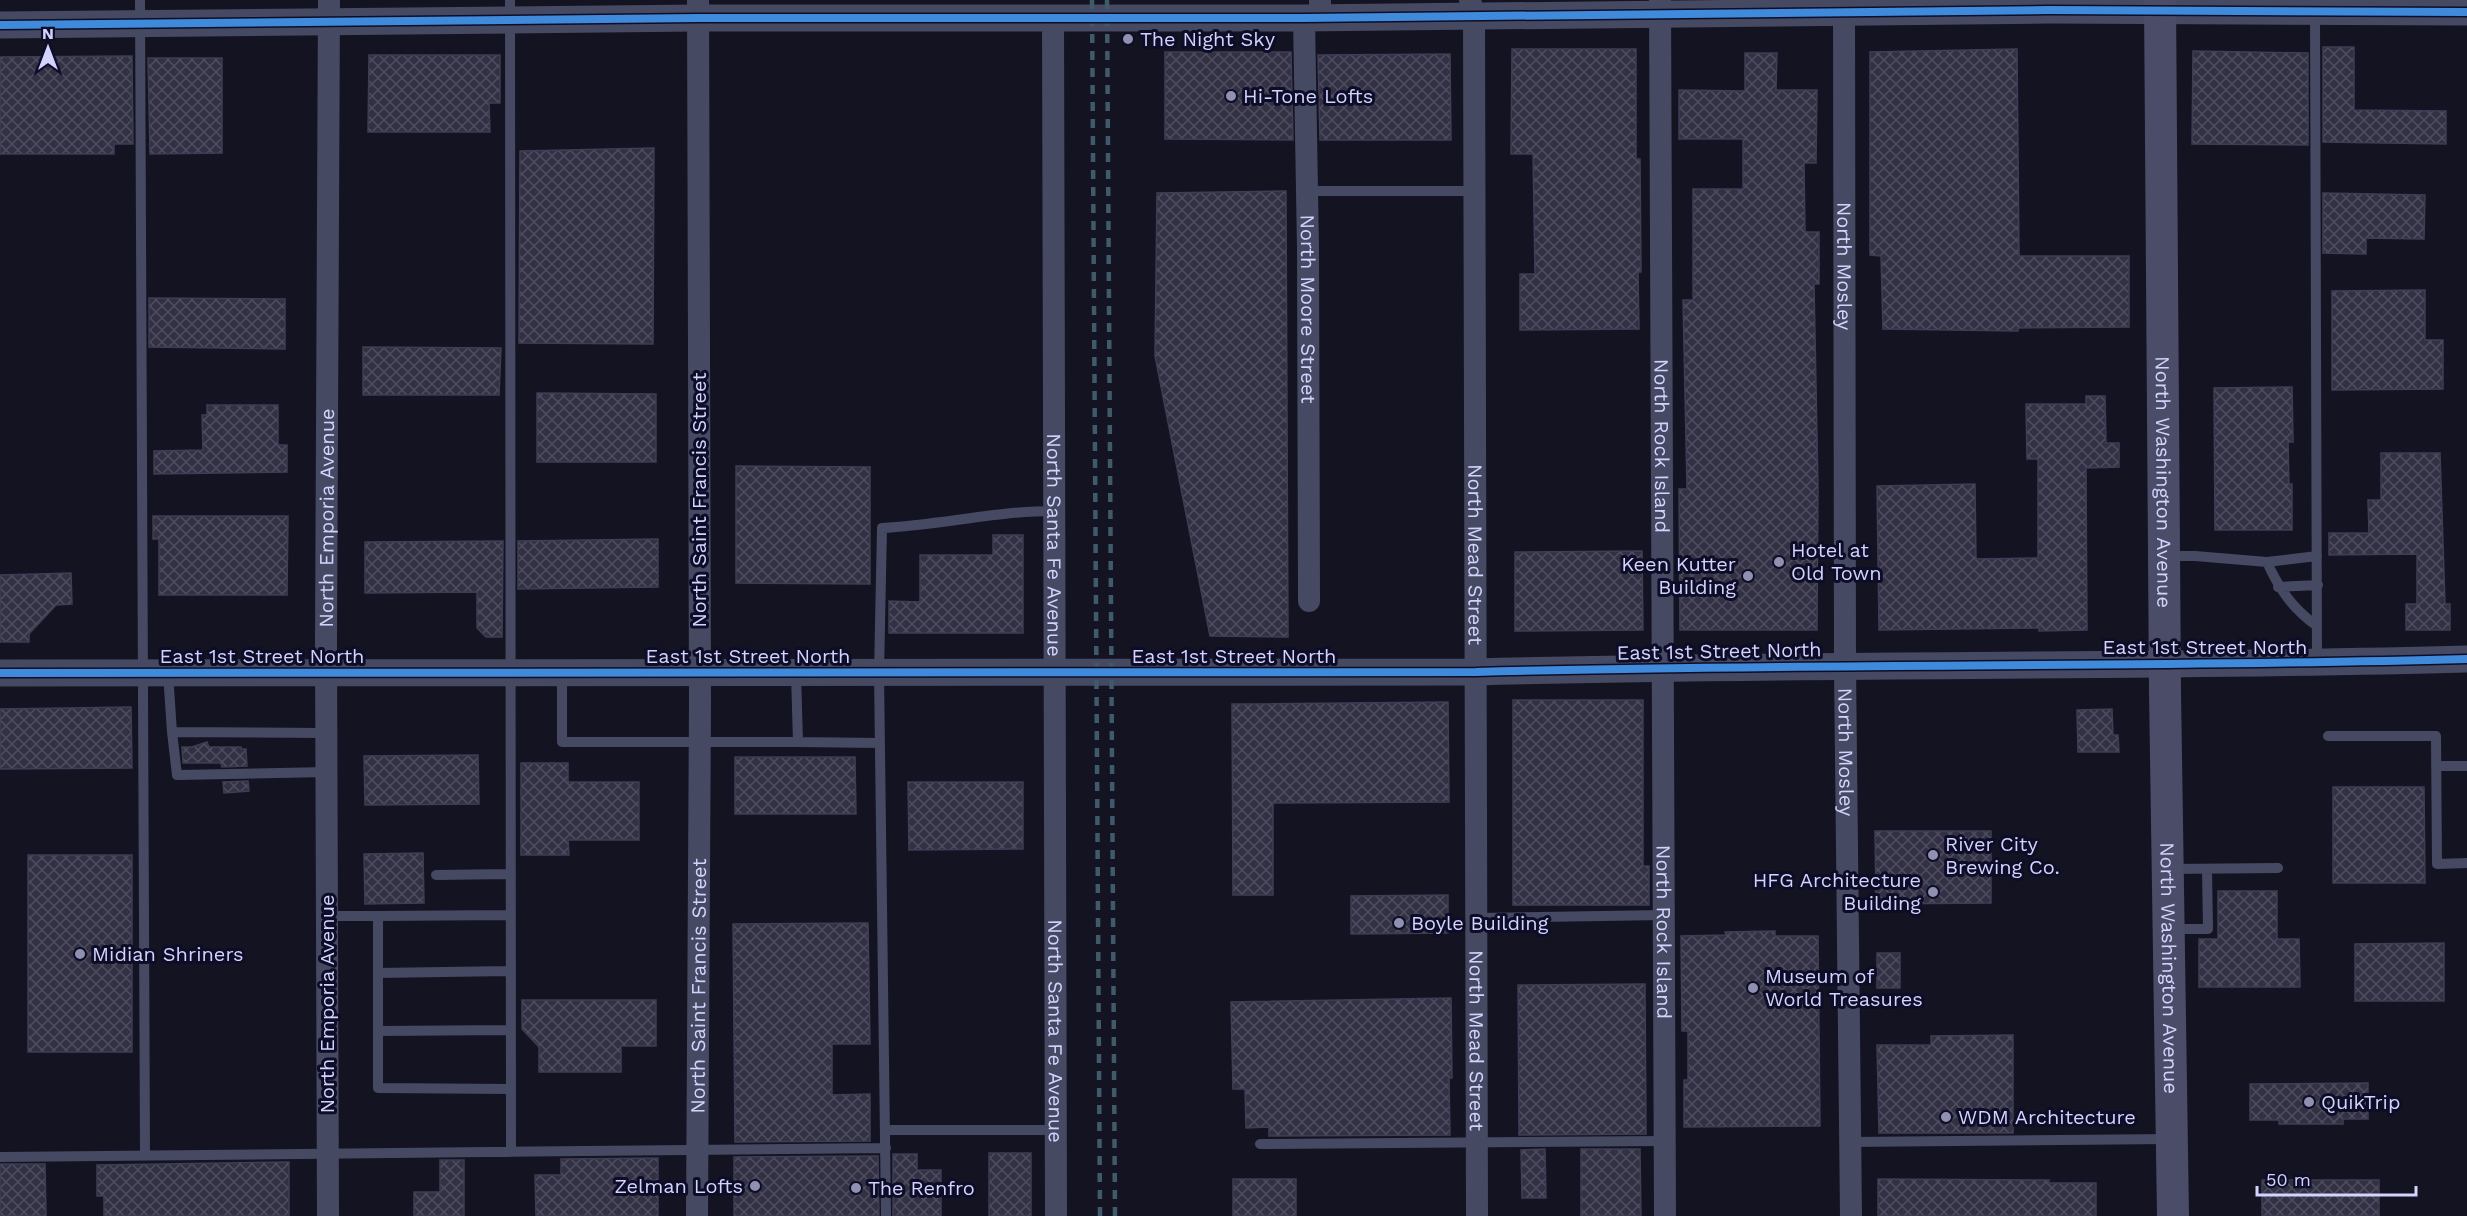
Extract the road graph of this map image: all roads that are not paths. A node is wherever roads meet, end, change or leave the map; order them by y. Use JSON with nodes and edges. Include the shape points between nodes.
{"nodes":[{"id":1,"x":2083,"y":5,"type":"edge"},
{"id":2,"x":2160,"y":5,"type":"edge"},
{"id":3,"x":1844,"y":6,"type":"edge"},
{"id":4,"x":2315,"y":6,"type":"edge"},
{"id":5,"x":1660,"y":7,"type":"edge"},
{"id":6,"x":1472,"y":8,"type":"edge"},
{"id":7,"x":698,"y":9,"type":"edge"},
{"id":8,"x":510,"y":10,"type":"edge"},
{"id":9,"x":329,"y":11,"type":"edge"},
{"id":10,"x":141,"y":12,"type":"edge"},
{"id":11,"x":1315,"y":12,"type":"edge"},
{"id":12,"x":2467,"y":12,"type":"edge"},
{"id":13,"x":1053,"y":17,"type":"junction"},
{"id":14,"x":0,"y":25,"type":"edge"},
{"id":15,"x":1307,"y":190,"type":"junction"},
{"id":16,"x":1474,"y":190,"type":"junction"},
{"id":17,"x":1053,"y":511,"type":"junction"},
{"id":18,"x":2164,"y":556,"type":"junction"},
{"id":19,"x":2318,"y":556,"type":"junction"},
{"id":20,"x":2267,"y":562,"type":"junction"},
{"id":21,"x":2318,"y":585,"type":"junction"},
{"id":22,"x":2278,"y":587,"type":"junction"},
{"id":23,"x":1309,"y":601,"type":"dead end"},
{"id":24,"x":2318,"y":626,"type":"junction"},
{"id":25,"x":2467,"y":660,"type":"edge"},
{"id":26,"x":2318,"y":663,"type":"junction"},
{"id":27,"x":2165,"y":664,"type":"junction"},
{"id":28,"x":1845,"y":666,"type":"junction"},
{"id":29,"x":1662,"y":667,"type":"junction"},
{"id":30,"x":326,"y":672,"type":"junction"},
{"id":31,"x":511,"y":672,"type":"junction"},
{"id":32,"x":562,"y":672,"type":"junction"},
{"id":33,"x":1476,"y":672,"type":"junction"},
{"id":34,"x":0,"y":673,"type":"edge"},
{"id":35,"x":155,"y":673,"type":"junction"},
{"id":36,"x":700,"y":673,"type":"junction"},
{"id":37,"x":796,"y":673,"type":"junction"},
{"id":38,"x":879,"y":673,"type":"junction"},
{"id":39,"x":1053,"y":673,"type":"junction"},
{"id":40,"x":171,"y":732,"type":"junction"},
{"id":41,"x":326,"y":733,"type":"junction"},
{"id":42,"x":2328,"y":736,"type":"dead end"},
{"id":43,"x":700,"y":742,"type":"junction"},
{"id":44,"x":798,"y":742,"type":"junction"},
{"id":45,"x":880,"y":743,"type":"junction"},
{"id":46,"x":2436,"y":766,"type":"junction"},
{"id":47,"x":2467,"y":766,"type":"edge"},
{"id":48,"x":327,"y":772,"type":"junction"},
{"id":49,"x":2467,"y":864,"type":"edge"},
{"id":50,"x":2278,"y":868,"type":"dead end"},
{"id":51,"x":2207,"y":869,"type":"junction"},
{"id":52,"x":2167,"y":870,"type":"junction"},
{"id":53,"x":511,"y":874,"type":"junction"},
{"id":54,"x":436,"y":875,"type":"dead end"},
{"id":55,"x":511,"y":915,"type":"junction"},
{"id":56,"x":1664,"y":915,"type":"junction"},
{"id":57,"x":327,"y":916,"type":"junction"},
{"id":58,"x":378,"y":916,"type":"junction"},
{"id":59,"x":1476,"y":918,"type":"junction"},
{"id":60,"x":2168,"y":930,"type":"junction"},
{"id":61,"x":511,"y":972,"type":"junction"},
{"id":62,"x":378,"y":973,"type":"junction"},
{"id":63,"x":511,"y":1030,"type":"junction"},
{"id":64,"x":378,"y":1031,"type":"junction"},
{"id":65,"x":511,"y":1089,"type":"junction"},
{"id":66,"x":885,"y":1130,"type":"junction"},
{"id":67,"x":1056,"y":1130,"type":"junction"},
{"id":68,"x":2171,"y":1139,"type":"junction"},
{"id":69,"x":1665,"y":1141,"type":"junction"},
{"id":70,"x":1476,"y":1142,"type":"junction"},
{"id":71,"x":1850,"y":1142,"type":"junction"},
{"id":72,"x":1260,"y":1144,"type":"dead end"},
{"id":73,"x":886,"y":1148,"type":"junction"},
{"id":74,"x":697,"y":1150,"type":"junction"},
{"id":75,"x":511,"y":1152,"type":"junction"},
{"id":76,"x":328,"y":1153,"type":"junction"},
{"id":77,"x":145,"y":1155,"type":"junction"},
{"id":78,"x":0,"y":1157,"type":"edge"},
{"id":79,"x":328,"y":1216,"type":"edge"},
{"id":80,"x":697,"y":1216,"type":"edge"},
{"id":81,"x":886,"y":1216,"type":"edge"},
{"id":82,"x":1056,"y":1216,"type":"edge"},
{"id":83,"x":1477,"y":1216,"type":"edge"},
{"id":84,"x":1665,"y":1216,"type":"edge"},
{"id":85,"x":1851,"y":1216,"type":"edge"},
{"id":86,"x":2173,"y":1216,"type":"edge"}],
"edges":[{"from":1,"to":2,"type":"street"},
{"from":1,"to":3,"type":"street"},
{"from":2,"to":4,"type":"street"},
{"from":2,"to":18,"type":"main road","name":"North Washington Avenue"},
{"from":3,"to":5,"type":"street"},
{"from":3,"to":28,"type":"street","name":"North Mosley"},
{"from":4,"to":12,"type":"street"},
{"from":4,"to":19,"type":"lane"},
{"from":5,"to":6,"type":"street"},
{"from":5,"to":29,"type":"street","name":"North Rock Island"},
{"from":6,"to":11,"type":"street"},
{"from":6,"to":16,"type":"street","name":"North Mead Street"},
{"from":7,"to":8,"type":"street"},
{"from":7,"to":13,"type":"street"},
{"from":7,"to":36,"type":"street","name":"North Saint Francis Street"},
{"from":8,"to":9,"type":"street"},
{"from":8,"to":31,"type":"lane"},
{"from":9,"to":10,"type":"street"},
{"from":9,"to":30,"type":"street","name":"North Emporia Avenue"},
{"from":10,"to":14,"type":"street"},
{"from":10,"to":35,"type":"lane"},
{"from":11,"to":13,"type":"street"},
{"from":11,"to":15,"type":"street","name":"North Moore Street"},
{"from":13,"to":17,"type":"street","name":"North Santa Fe Avenue"},
{"from":15,"to":16,"type":"lane"},
{"from":15,"to":23,"type":"street","name":"North Moore Street"},
{"from":16,"to":33,"type":"street","name":"North Mead Street"},
{"from":17,"to":38,"type":"lane","via":[[1022,511],[924,526],[882,528]]},
{"from":17,"to":39,"type":"street","name":"North Santa Fe Avenue"},
{"from":18,"to":20,"type":"lane"},
{"from":18,"to":27,"type":"main road","name":"North Washington Avenue"},
{"from":19,"to":20,"type":"lane"},
{"from":19,"to":21,"type":"lane"},
{"from":20,"to":22,"type":"lane"},
{"from":21,"to":22,"type":"lane"},
{"from":21,"to":24,"type":"lane"},
{"from":22,"to":24,"type":"lane","via":[[2299,613]]},
{"from":24,"to":26,"type":"lane"},
{"from":25,"to":26,"type":"street","name":"East 1st Street North"},
{"from":26,"to":27,"type":"street","name":"East 1st Street North"},
{"from":27,"to":28,"type":"street","name":"East 1st Street North"},
{"from":27,"to":52,"type":"main road","name":"North Washington Avenue"},
{"from":28,"to":29,"type":"street","name":"East 1st Street North"},
{"from":28,"to":71,"type":"street","name":"North Mosley"},
{"from":29,"to":33,"type":"street","name":"East 1st Street North"},
{"from":29,"to":56,"type":"street","name":"North Rock Island"},
{"from":30,"to":31,"type":"street","name":"East 1st Street North"},
{"from":30,"to":35,"type":"street","name":"East 1st Street North"},
{"from":30,"to":41,"type":"street","name":"North Emporia Avenue"},
{"from":31,"to":32,"type":"street","name":"East 1st Street North"},
{"from":31,"to":53,"type":"lane"},
{"from":32,"to":36,"type":"street","name":"East 1st Street North"},
{"from":32,"to":43,"type":"lane","via":[[562,742]]},
{"from":33,"to":39,"type":"street","name":"East 1st Street North"},
{"from":33,"to":59,"type":"street","name":"North Mead Street"},
{"from":34,"to":35,"type":"street","name":"East 1st Street North"},
{"from":35,"to":40,"type":"lane"},
{"from":35,"to":77,"type":"lane"},
{"from":36,"to":37,"type":"street","name":"East 1st Street North"},
{"from":36,"to":43,"type":"street","name":"North Saint Francis Street"},
{"from":37,"to":38,"type":"street","name":"East 1st Street North"},
{"from":37,"to":44,"type":"lane"},
{"from":38,"to":39,"type":"street","name":"East 1st Street North"},
{"from":38,"to":45,"type":"lane"},
{"from":39,"to":67,"type":"street","name":"North Santa Fe Avenue"},
{"from":40,"to":41,"type":"lane"},
{"from":40,"to":48,"type":"lane","via":[[177,775]]},
{"from":41,"to":48,"type":"street","name":"North Emporia Avenue"},
{"from":42,"to":46,"type":"lane","via":[[2436,736]]},
{"from":43,"to":44,"type":"lane"},
{"from":43,"to":74,"type":"street","name":"North Saint Francis Street"},
{"from":44,"to":45,"type":"lane"},
{"from":45,"to":66,"type":"lane"},
{"from":46,"to":47,"type":"lane"},
{"from":46,"to":49,"type":"lane","via":[[2437,864]]},
{"from":48,"to":57,"type":"street","name":"North Emporia Avenue"},
{"from":50,"to":51,"type":"lane"},
{"from":51,"to":52,"type":"lane"},
{"from":51,"to":60,"type":"lane","via":[[2208,929]]},
{"from":52,"to":60,"type":"main road","name":"North Washington Avenue"},
{"from":53,"to":54,"type":"lane"},
{"from":53,"to":55,"type":"lane"},
{"from":55,"to":58,"type":"lane"},
{"from":55,"to":61,"type":"lane"},
{"from":56,"to":59,"type":"lane"},
{"from":56,"to":69,"type":"street","name":"North Rock Island"},
{"from":57,"to":58,"type":"lane"},
{"from":57,"to":76,"type":"street","name":"North Emporia Avenue"},
{"from":58,"to":62,"type":"lane"},
{"from":59,"to":70,"type":"street","name":"North Mead Street"},
{"from":60,"to":68,"type":"main road","name":"North Washington Avenue"},
{"from":61,"to":62,"type":"lane"},
{"from":61,"to":63,"type":"lane"},
{"from":62,"to":64,"type":"lane"},
{"from":63,"to":64,"type":"lane"},
{"from":63,"to":65,"type":"lane"},
{"from":64,"to":65,"type":"lane","via":[[378,1088]]},
{"from":65,"to":75,"type":"lane"},
{"from":66,"to":67,"type":"lane"},
{"from":66,"to":73,"type":"lane"},
{"from":67,"to":82,"type":"street","name":"North Santa Fe Avenue"},
{"from":68,"to":71,"type":"lane"},
{"from":68,"to":86,"type":"main road","name":"North Washington Avenue"},
{"from":69,"to":70,"type":"lane"},
{"from":69,"to":84,"type":"street","name":"North Rock Island"},
{"from":70,"to":72,"type":"lane"},
{"from":70,"to":83,"type":"street","name":"North Mead Street"},
{"from":71,"to":85,"type":"street","name":"North Mosley"},
{"from":73,"to":74,"type":"lane"},
{"from":73,"to":81,"type":"lane"},
{"from":74,"to":75,"type":"lane"},
{"from":74,"to":80,"type":"street","name":"North Saint Francis Street"},
{"from":75,"to":76,"type":"lane"},
{"from":76,"to":77,"type":"lane"},
{"from":76,"to":79,"type":"street","name":"North Emporia Avenue"},
{"from":77,"to":78,"type":"lane"}]}
